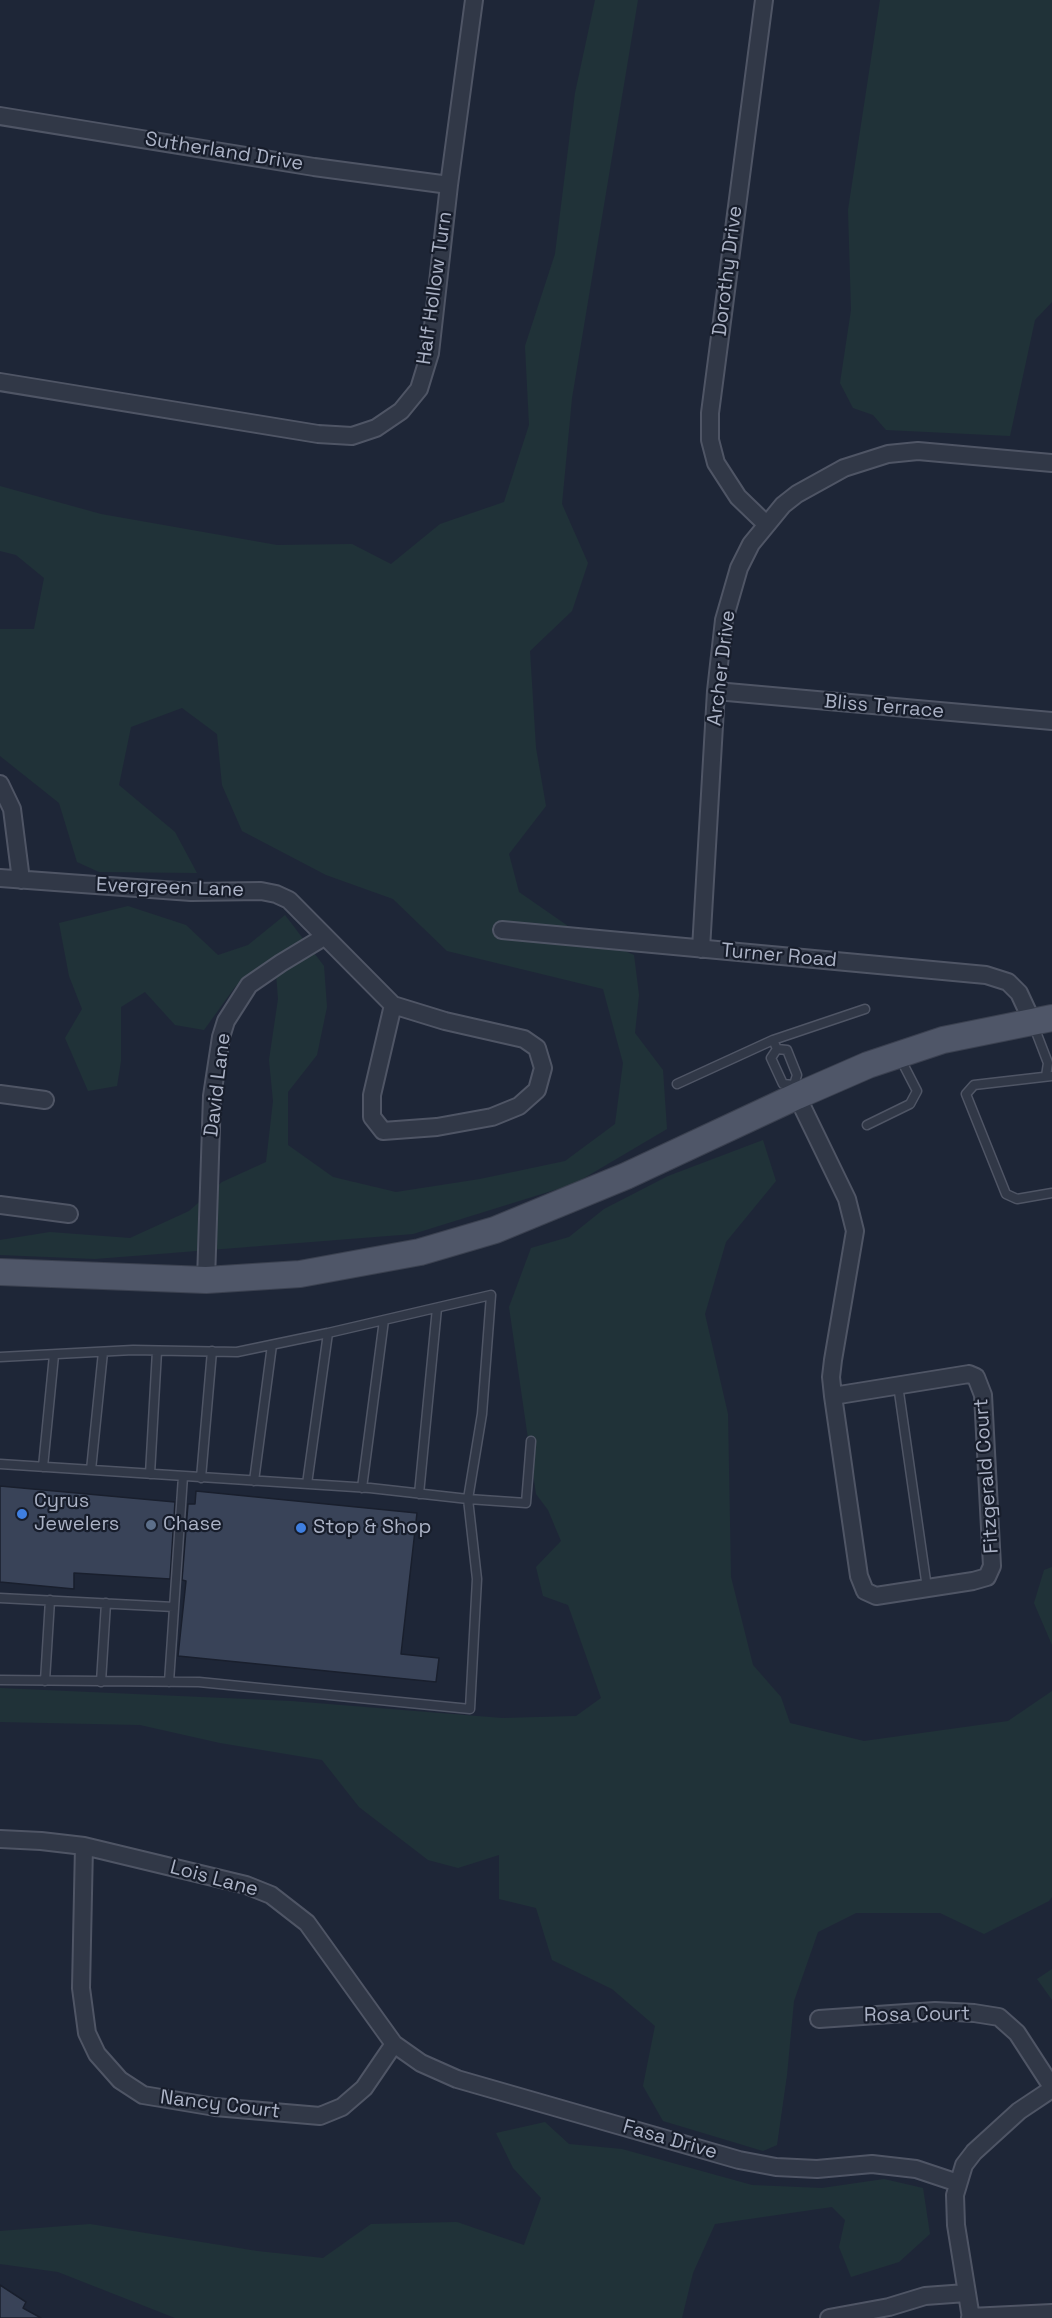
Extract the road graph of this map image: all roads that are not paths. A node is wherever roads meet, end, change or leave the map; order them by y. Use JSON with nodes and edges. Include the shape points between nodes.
{"nodes":[{"id":1,"x":474,"y":0,"type":"edge"},
{"id":2,"x":764,"y":0,"type":"edge"},
{"id":3,"x":0,"y":116,"type":"edge"},
{"id":4,"x":449,"y":185,"type":"junction"},
{"id":5,"x":0,"y":382,"type":"edge"},
{"id":6,"x":1052,"y":463,"type":"edge"},
{"id":7,"x":766,"y":524,"type":"junction"},
{"id":8,"x":716,"y":691,"type":"junction"},
{"id":9,"x":1052,"y":721,"type":"edge"},
{"id":10,"x":0,"y":784,"type":"edge"},
{"id":11,"x":0,"y":878,"type":"edge"},
{"id":12,"x":21,"y":880,"type":"junction"},
{"id":13,"x":502,"y":930,"type":"dead end"},
{"id":14,"x":324,"y":937,"type":"junction"},
{"id":15,"x":701,"y":949,"type":"junction"},
{"id":16,"x":393,"y":1005,"type":"junction"},
{"id":17,"x":865,"y":1009,"type":"dead end"},
{"id":18,"x":1042,"y":1019,"type":"edge"},
{"id":19,"x":773,"y":1040,"type":"junction"},
{"id":20,"x":777,"y":1049,"type":"junction"},
{"id":21,"x":899,"y":1055,"type":"junction"},
{"id":22,"x":1049,"y":1076,"type":"edge"},
{"id":23,"x":677,"y":1084,"type":"dead end"},
{"id":24,"x":795,"y":1090,"type":"junction"},
{"id":25,"x":0,"y":1094,"type":"edge"},
{"id":26,"x":45,"y":1100,"type":"dead end"},
{"id":27,"x":867,"y":1125,"type":"dead end"},
{"id":28,"x":1052,"y":1193,"type":"edge"},
{"id":29,"x":0,"y":1205,"type":"edge"},
{"id":30,"x":69,"y":1214,"type":"dead end"},
{"id":31,"x":0,"y":1272,"type":"edge"},
{"id":32,"x":206,"y":1280,"type":"junction"},
{"id":33,"x":437,"y":1308,"type":"junction"},
{"id":34,"x":384,"y":1320,"type":"junction"},
{"id":35,"x":328,"y":1333,"type":"junction"},
{"id":36,"x":272,"y":1345,"type":"junction"},
{"id":37,"x":157,"y":1351,"type":"junction"},
{"id":38,"x":212,"y":1351,"type":"junction"},
{"id":39,"x":103,"y":1352,"type":"junction"},
{"id":40,"x":54,"y":1355,"type":"junction"},
{"id":41,"x":0,"y":1357,"type":"edge"},
{"id":42,"x":898,"y":1385,"type":"junction"},
{"id":43,"x":833,"y":1395,"type":"junction"},
{"id":44,"x":531,"y":1441,"type":"dead end"},
{"id":45,"x":0,"y":1464,"type":"edge"},
{"id":46,"x":43,"y":1467,"type":"junction"},
{"id":47,"x":91,"y":1470,"type":"junction"},
{"id":48,"x":150,"y":1474,"type":"junction"},
{"id":49,"x":183,"y":1476,"type":"junction"},
{"id":50,"x":201,"y":1478,"type":"junction"},
{"id":51,"x":254,"y":1481,"type":"junction"},
{"id":52,"x":307,"y":1484,"type":"junction"},
{"id":53,"x":362,"y":1488,"type":"junction"},
{"id":54,"x":419,"y":1494,"type":"junction"},
{"id":55,"x":468,"y":1499,"type":"junction"},
{"id":56,"x":927,"y":1588,"type":"junction"},
{"id":57,"x":0,"y":1598,"type":"edge"},
{"id":58,"x":50,"y":1600,"type":"junction"},
{"id":59,"x":105,"y":1604,"type":"junction"},
{"id":60,"x":174,"y":1607,"type":"junction"},
{"id":61,"x":0,"y":1680,"type":"edge"},
{"id":62,"x":45,"y":1681,"type":"junction"},
{"id":63,"x":101,"y":1682,"type":"junction"},
{"id":64,"x":169,"y":1682,"type":"junction"},
{"id":65,"x":0,"y":1839,"type":"edge"},
{"id":66,"x":84,"y":1846,"type":"junction"},
{"id":67,"x":819,"y":2019,"type":"dead end"},
{"id":68,"x":394,"y":2044,"type":"junction"},
{"id":69,"x":1052,"y":2088,"type":"edge"},
{"id":70,"x":958,"y":2183,"type":"junction"},
{"id":71,"x":966,"y":2294,"type":"junction"},
{"id":72,"x":1052,"y":2313,"type":"edge"},
{"id":73,"x":970,"y":2317,"type":"edge"},
{"id":74,"x":830,"y":2318,"type":"edge"}],
"edges":[{"from":1,"to":4,"type":"street","name":"Half Hollow Turn"},
{"from":2,"to":7,"type":"street","name":"Dorothy Drive","via":[[710,412],[710,440],[716,463],[738,496]]},
{"from":3,"to":4,"type":"street","name":"Sutherland Drive"},
{"from":4,"to":5,"type":"street","name":"Half Hollow Turn","via":[[430,353],[419,389],[401,411],[376,428],[352,436],[318,434]]},
{"from":6,"to":7,"type":"street","name":"Archer Drive","via":[[918,451],[888,454],[844,468],[797,494]]},
{"from":7,"to":8,"type":"street","name":"Archer Drive","via":[[739,568],[724,620]]},
{"from":8,"to":9,"type":"street","name":"Bliss Terrace"},
{"from":8,"to":15,"type":"street","name":"Archer Drive"},
{"from":10,"to":12,"type":"street","via":[[12,809]]},
{"from":11,"to":12,"type":"street","name":"Evergreen Lane"},
{"from":12,"to":14,"type":"street","name":"Evergreen Lane","via":[[191,892],[261,891],[288,900]]},
{"from":13,"to":15,"type":"street","name":"Turner Road"},
{"from":14,"to":16,"type":"street","name":"Evergreen Lane"},
{"from":14,"to":32,"type":"street","name":"David Lane","via":[[249,985],[220,1036],[212,1096]]},
{"from":15,"to":18,"type":"street","name":"Turner Road","via":[[986,975],[1008,982]]},
{"from":16,"to":16,"type":"street","via":[[372,1095],[372,1118],[383,1131],[492,1117],[519,1106],[537,1090],[543,1068],[537,1048],[524,1039]]},
{"from":17,"to":19,"type":"lane"},
{"from":18,"to":21,"type":"main road","via":[[943,1040]]},
{"from":18,"to":22,"type":"lane"},
{"from":19,"to":20,"type":"lane"},
{"from":19,"to":23,"type":"lane"},
{"from":20,"to":24,"type":"lane","via":[[787,1050],[797,1075]]},
{"from":20,"to":24,"type":"lane","via":[[771,1058],[783,1084]]},
{"from":21,"to":24,"type":"main road"},
{"from":21,"to":27,"type":"lane","via":[[917,1090],[910,1104]]},
{"from":22,"to":28,"type":"lane","via":[[974,1085],[966,1094],[1006,1194],[1017,1199]]},
{"from":24,"to":32,"type":"main road","via":[[626,1176],[495,1230],[420,1252],[300,1274]]},
{"from":24,"to":43,"type":"street","name":"Fitzgerald Court","via":[[847,1199],[855,1231],[833,1360]]},
{"from":25,"to":26,"type":"street"},
{"from":29,"to":30,"type":"street"},
{"from":31,"to":32,"type":"main road"},
{"from":33,"to":34,"type":"lane"},
{"from":33,"to":54,"type":"lane"},
{"from":33,"to":55,"type":"lane","via":[[491,1295],[482,1414]]},
{"from":34,"to":35,"type":"lane"},
{"from":34,"to":53,"type":"lane"},
{"from":35,"to":36,"type":"lane"},
{"from":35,"to":52,"type":"lane"},
{"from":36,"to":38,"type":"lane","via":[[237,1352]]},
{"from":36,"to":51,"type":"lane"},
{"from":37,"to":38,"type":"lane"},
{"from":37,"to":39,"type":"lane"},
{"from":37,"to":48,"type":"lane"},
{"from":38,"to":50,"type":"lane"},
{"from":39,"to":40,"type":"lane"},
{"from":39,"to":47,"type":"lane"},
{"from":40,"to":41,"type":"lane"},
{"from":40,"to":46,"type":"lane"},
{"from":42,"to":43,"type":"street","name":"Fitzgerald Court"},
{"from":42,"to":56,"type":"lane"},
{"from":42,"to":56,"type":"street","name":"Fitzgerald Court","via":[[969,1374],[976,1377],[983,1395],[992,1566],[987,1577]]},
{"from":43,"to":56,"type":"street","name":"Fitzgerald Court","via":[[859,1576],[865,1591],[876,1596]]},
{"from":44,"to":55,"type":"lane","via":[[526,1503]]},
{"from":45,"to":46,"type":"lane"},
{"from":46,"to":47,"type":"lane"},
{"from":47,"to":48,"type":"lane"},
{"from":48,"to":49,"type":"lane"},
{"from":49,"to":50,"type":"lane"},
{"from":49,"to":60,"type":"lane"},
{"from":50,"to":51,"type":"lane"},
{"from":51,"to":52,"type":"lane"},
{"from":52,"to":53,"type":"lane"},
{"from":53,"to":54,"type":"lane"},
{"from":54,"to":55,"type":"lane"},
{"from":55,"to":64,"type":"lane","via":[[477,1579],[470,1709]]},
{"from":57,"to":58,"type":"lane"},
{"from":58,"to":59,"type":"lane"},
{"from":58,"to":62,"type":"lane"},
{"from":59,"to":60,"type":"lane"},
{"from":59,"to":63,"type":"lane"},
{"from":60,"to":64,"type":"lane"},
{"from":61,"to":62,"type":"lane"},
{"from":62,"to":63,"type":"lane"},
{"from":63,"to":64,"type":"lane"},
{"from":65,"to":66,"type":"street","name":"Lois Lane"},
{"from":66,"to":68,"type":"street","name":"Lois Lane","via":[[246,1885],[271,1895],[307,1923]]},
{"from":66,"to":68,"type":"street","name":"Nancy Court","via":[[81,1988],[87,2033],[97,2054],[120,2080],[143,2095],[215,2107],[320,2116],[342,2107],[364,2088]]},
{"from":67,"to":69,"type":"street","name":"Rosa Court","via":[[935,2011],[999,2017],[1017,2033]]},
{"from":68,"to":70,"type":"street","name":"Fasa Drive","via":[[457,2079],[739,2160],[817,2169],[872,2164],[916,2169]]},
{"from":69,"to":70,"type":"street","via":[[1019,2111],[974,2152]]},
{"from":70,"to":71,"type":"street","via":[[956,2225]]},
{"from":71,"to":73,"type":"street"},
{"from":71,"to":74,"type":"street","via":[[925,2296]]},
{"from":72,"to":73,"type":"street"}]}
